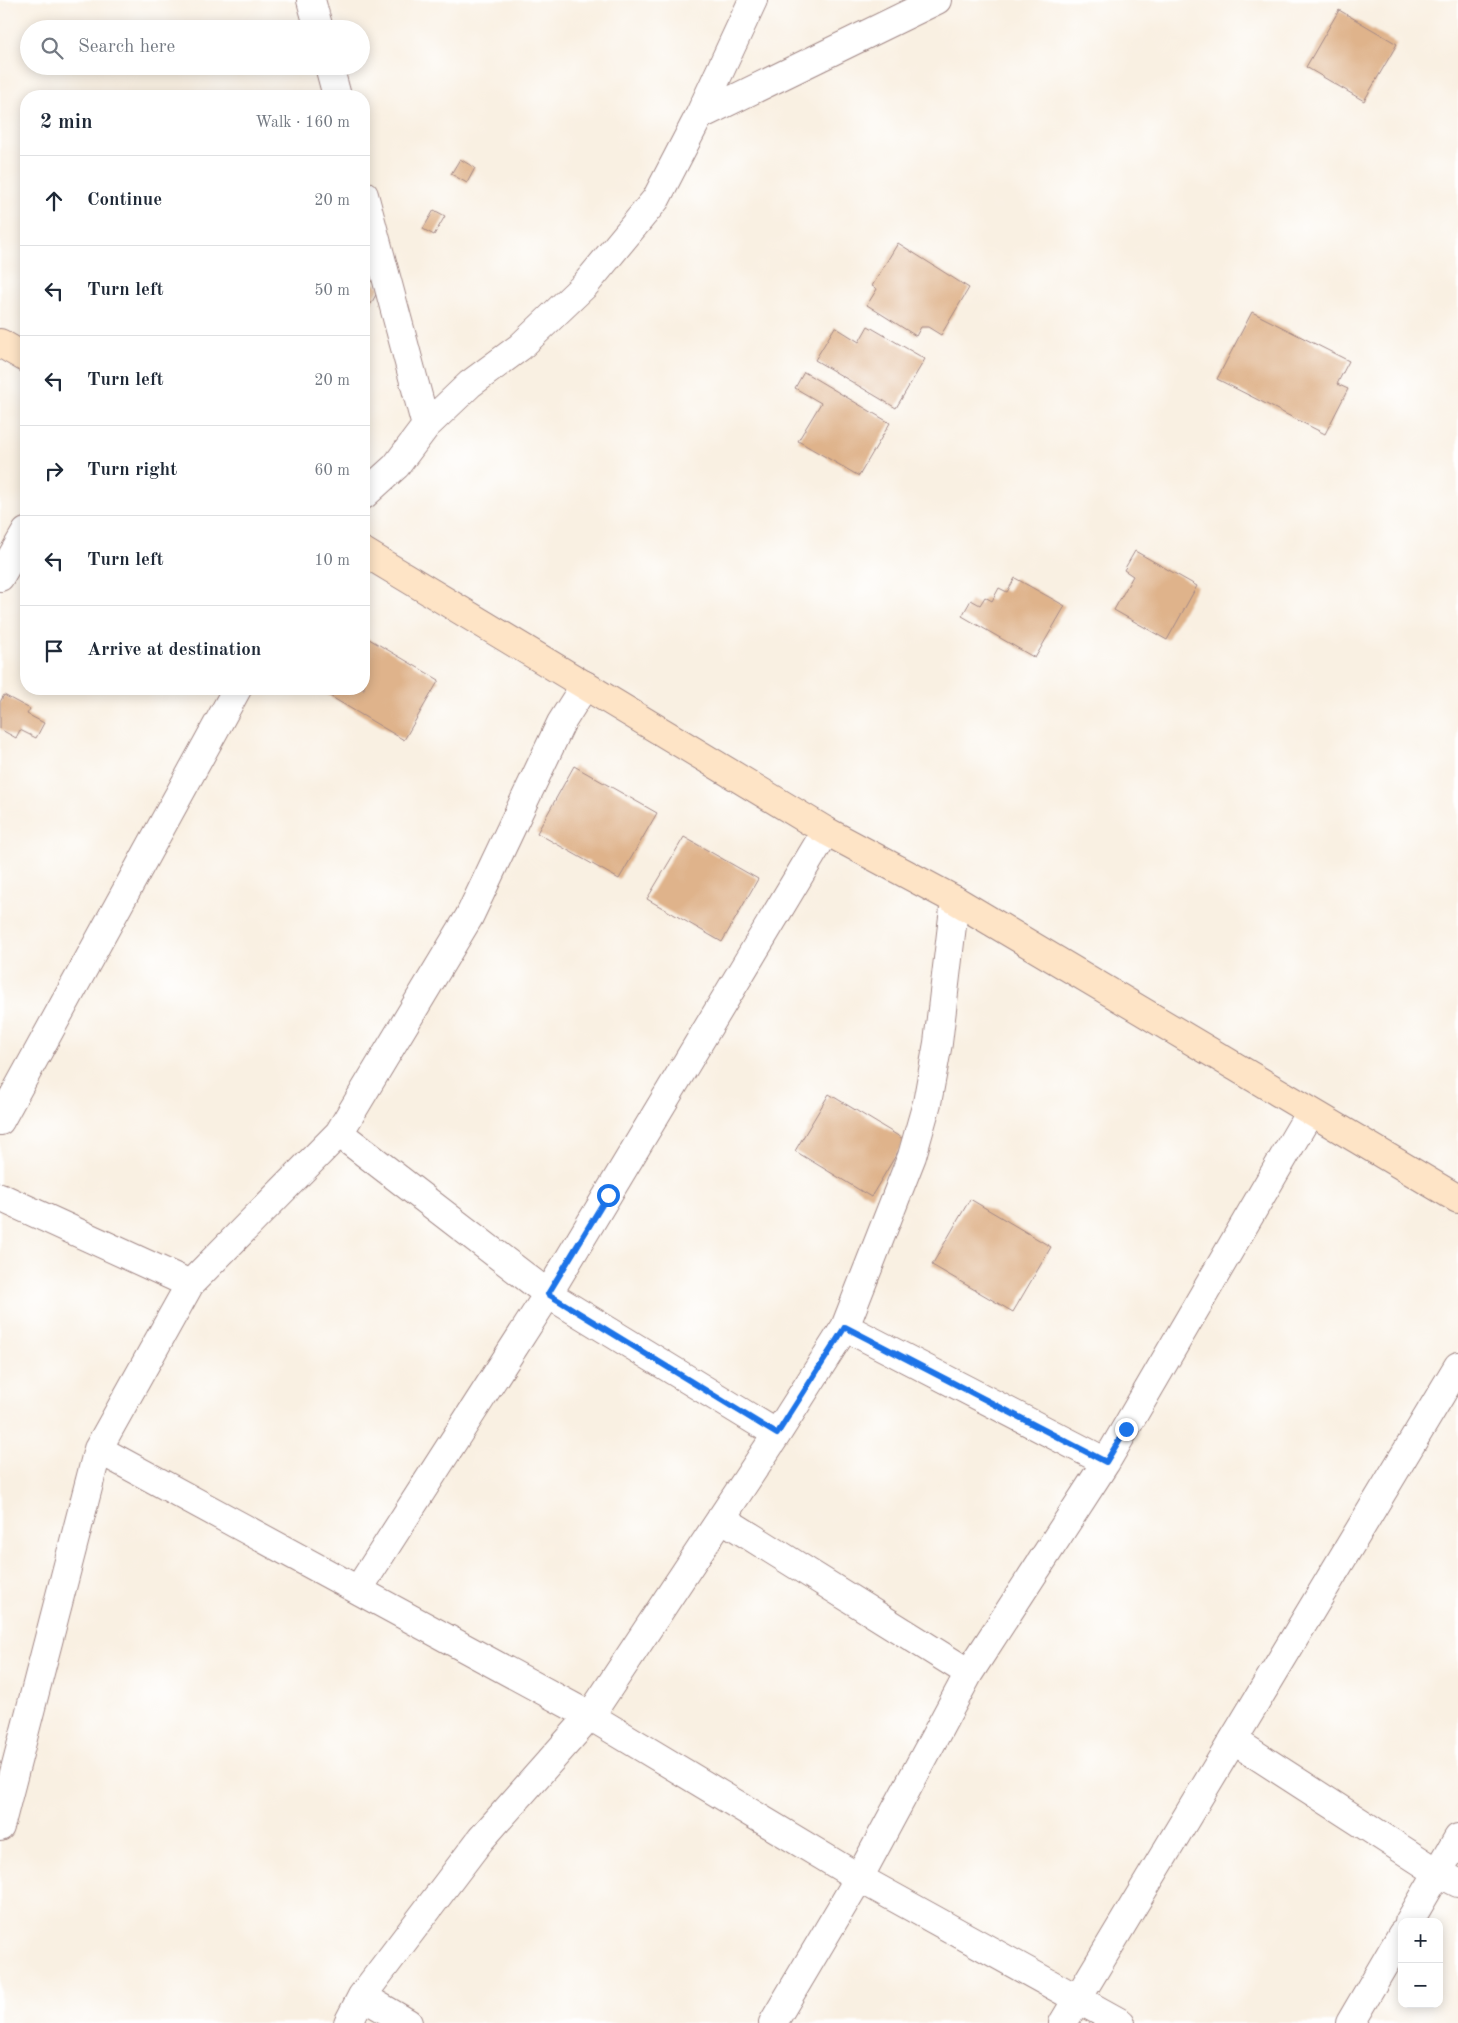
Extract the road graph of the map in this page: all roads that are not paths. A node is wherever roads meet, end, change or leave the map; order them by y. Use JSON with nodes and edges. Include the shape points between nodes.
{"nodes":[{"id":1,"x":311,"y":0,"type":"edge"},
{"id":2,"x":753,"y":0,"type":"edge"},
{"id":3,"x":937,"y":0,"type":"edge"},
{"id":4,"x":317,"y":20,"type":"edge"},
{"id":5,"x":331,"y":75,"type":"edge"},
{"id":6,"x":335,"y":90,"type":"edge"},
{"id":7,"x":699,"y":116,"type":"junction"},
{"id":8,"x":370,"y":217,"type":"edge"},
{"id":9,"x":0,"y":343,"type":"edge"},
{"id":10,"x":20,"y":355,"type":"edge"},
{"id":11,"x":426,"y":426,"type":"junction"},
{"id":12,"x":370,"y":490,"type":"edge"},
{"id":13,"x":20,"y":542,"type":"edge"},
{"id":14,"x":370,"y":556,"type":"edge"},
{"id":15,"x":0,"y":577,"type":"edge"},
{"id":16,"x":585,"y":685,"type":"junction"},
{"id":17,"x":234,"y":695,"type":"edge"},
{"id":18,"x":826,"y":831,"type":"junction"},
{"id":19,"x":955,"y":900,"type":"junction"},
{"id":20,"x":1310,"y":1112,"type":"junction"},
{"id":21,"x":0,"y":1121,"type":"edge"},
{"id":22,"x":339,"y":1133,"type":"junction"},
{"id":23,"x":0,"y":1197,"type":"edge"},
{"id":24,"x":1458,"y":1199,"type":"edge"},
{"id":25,"x":190,"y":1284,"type":"junction"},
{"id":26,"x":548,"y":1294,"type":"junction"},
{"id":27,"x":845,"y":1327,"type":"junction"},
{"id":28,"x":1458,"y":1366,"type":"edge"},
{"id":29,"x":777,"y":1434,"type":"junction"},
{"id":30,"x":98,"y":1449,"type":"junction"},
{"id":31,"x":1106,"y":1462,"type":"junction"},
{"id":32,"x":721,"y":1518,"type":"junction"},
{"id":33,"x":358,"y":1590,"type":"junction"},
{"id":34,"x":969,"y":1673,"type":"junction"},
{"id":35,"x":590,"y":1716,"type":"junction"},
{"id":36,"x":1233,"y":1740,"type":"junction"},
{"id":37,"x":0,"y":1827,"type":"edge"},
{"id":38,"x":1458,"y":1838,"type":"edge"},
{"id":39,"x":859,"y":1878,"type":"junction"},
{"id":40,"x":1448,"y":1878,"type":"edge"},
{"id":41,"x":1413,"y":1918,"type":"edge"},
{"id":42,"x":1398,"y":1941,"type":"edge"},
{"id":43,"x":362,"y":1996,"type":"junction"},
{"id":44,"x":1078,"y":1998,"type":"junction"},
{"id":45,"x":348,"y":2023,"type":"edge"},
{"id":46,"x":408,"y":2023,"type":"edge"},
{"id":47,"x":773,"y":2023,"type":"edge"},
{"id":48,"x":1063,"y":2023,"type":"edge"},
{"id":49,"x":1121,"y":2023,"type":"edge"},
{"id":50,"x":1350,"y":2023,"type":"edge"}],
"edges":[{"from":1,"to":4,"type":"street"},
{"from":2,"to":7,"type":"street"},
{"from":3,"to":7,"type":"street"},
{"from":5,"to":6,"type":"street"},
{"from":7,"to":11,"type":"street","via":[[656,199],[585,285],[520,347],[470,384]]},
{"from":8,"to":11,"type":"street"},
{"from":9,"to":10,"type":"street"},
{"from":11,"to":12,"type":"street","via":[[396,466]]},
{"from":13,"to":15,"type":"street"},
{"from":14,"to":16,"type":"street"},
{"from":16,"to":18,"type":"street"},
{"from":16,"to":22,"type":"street","via":[[561,723],[469,917]]},
{"from":17,"to":21,"type":"street"},
{"from":18,"to":19,"type":"street"},
{"from":18,"to":26,"type":"street"},
{"from":19,"to":20,"type":"street"},
{"from":19,"to":27,"type":"street","via":[[938,1043],[927,1103],[912,1156]]},
{"from":20,"to":24,"type":"street"},
{"from":20,"to":31,"type":"street"},
{"from":22,"to":25,"type":"street"},
{"from":22,"to":26,"type":"street"},
{"from":23,"to":25,"type":"street"},
{"from":25,"to":30,"type":"street"},
{"from":26,"to":29,"type":"street"},
{"from":26,"to":33,"type":"street"},
{"from":27,"to":29,"type":"street"},
{"from":27,"to":31,"type":"street"},
{"from":28,"to":36,"type":"street"},
{"from":29,"to":32,"type":"street"},
{"from":30,"to":33,"type":"street"},
{"from":30,"to":37,"type":"street"},
{"from":31,"to":34,"type":"street"},
{"from":32,"to":34,"type":"street"},
{"from":32,"to":35,"type":"street"},
{"from":33,"to":35,"type":"street"},
{"from":34,"to":39,"type":"street"},
{"from":35,"to":39,"type":"street"},
{"from":35,"to":43,"type":"street","via":[[481,1839]]},
{"from":36,"to":40,"type":"street"},
{"from":36,"to":44,"type":"street"},
{"from":38,"to":40,"type":"street"},
{"from":39,"to":44,"type":"street"},
{"from":39,"to":47,"type":"street"},
{"from":40,"to":41,"type":"street"},
{"from":42,"to":50,"type":"street"},
{"from":43,"to":45,"type":"street"},
{"from":43,"to":46,"type":"street"},
{"from":44,"to":48,"type":"street"},
{"from":44,"to":49,"type":"street"}]}
